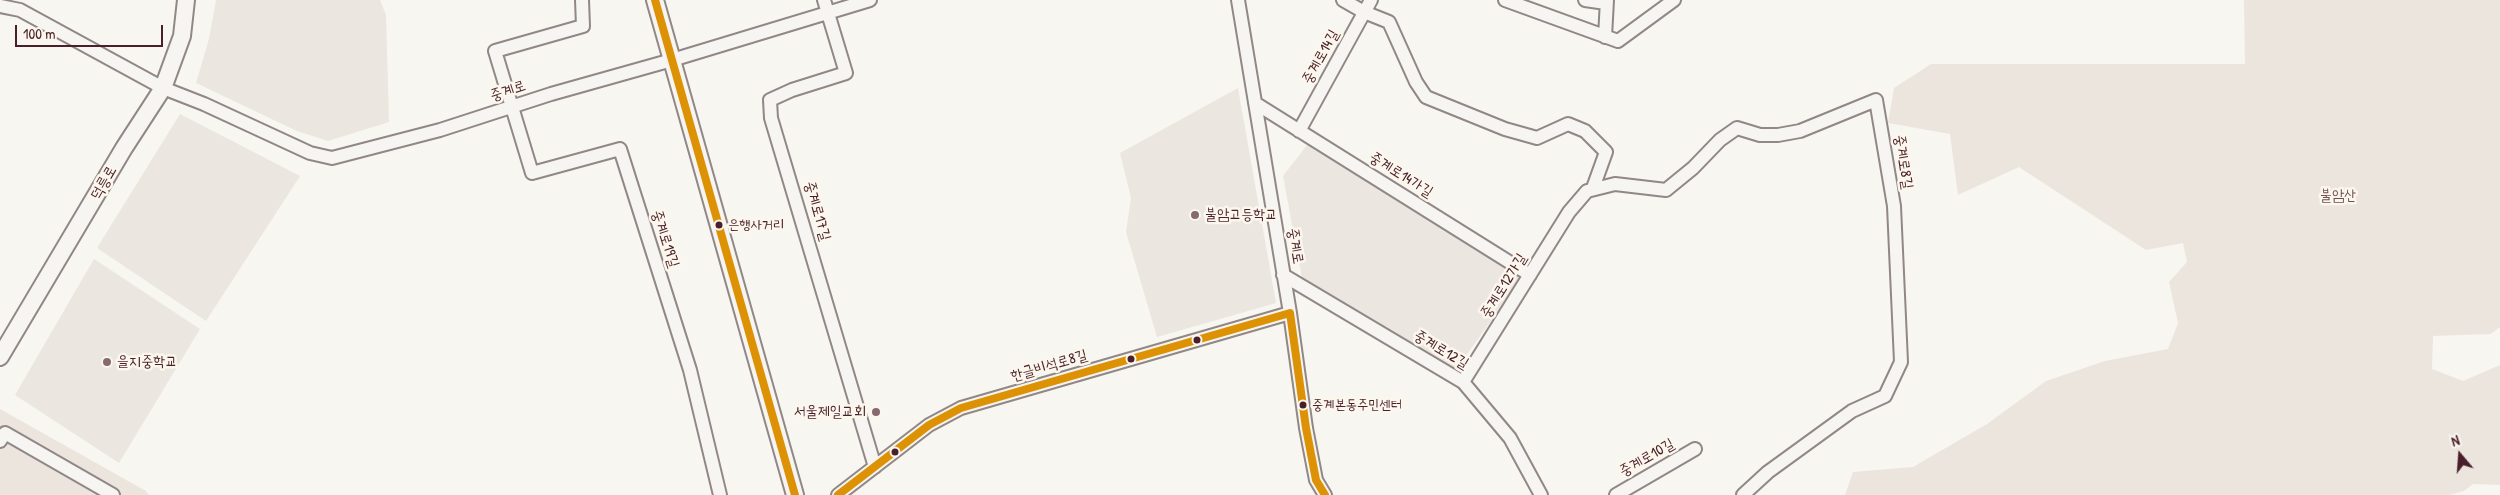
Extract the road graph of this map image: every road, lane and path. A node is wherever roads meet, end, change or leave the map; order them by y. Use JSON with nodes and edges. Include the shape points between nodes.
{"nodes":[{"id":1,"x":186,"y":0,"type":"edge"},
{"id":2,"x":582,"y":0,"type":"edge"},
{"id":3,"x":655,"y":0,"type":"edge"},
{"id":4,"x":824,"y":0,"type":"edge"},
{"id":5,"x":870,"y":0,"type":"edge"},
{"id":6,"x":1238,"y":0,"type":"edge"},
{"id":7,"x":1343,"y":0,"type":"edge"},
{"id":8,"x":1371,"y":0,"type":"edge"},
{"id":9,"x":1585,"y":0,"type":"edge"},
{"id":10,"x":1674,"y":0,"type":"edge"},
{"id":11,"x":1510,"y":1,"type":"edge"},
{"id":12,"x":1607,"y":1,"type":"edge"},
{"id":13,"x":15,"y":4,"type":"edge"},
{"id":14,"x":0,"y":6,"type":"edge"},
{"id":15,"x":1364,"y":12,"type":"junction"},
{"id":16,"x":827,"y":13,"type":"junction"},
{"id":17,"x":1605,"y":37,"type":"junction"},
{"id":18,"x":672,"y":60,"type":"junction"},
{"id":19,"x":163,"y":88,"type":"junction"},
{"id":20,"x":1255,"y":103,"type":"junction"},
{"id":21,"x":512,"y":107,"type":"junction"},
{"id":22,"x":1299,"y":131,"type":"junction"},
{"id":23,"x":1593,"y":188,"type":"junction"},
{"id":24,"x":1284,"y":275,"type":"junction"},
{"id":25,"x":1530,"y":275,"type":"junction"},
{"id":26,"x":1290,"y":313,"type":"junction"},
{"id":27,"x":1,"y":354,"type":"edge"},
{"id":28,"x":1464,"y":382,"type":"junction"},
{"id":29,"x":0,"y":441,"type":"edge"},
{"id":30,"x":1695,"y":448,"type":"dead end"},
{"id":31,"x":876,"y":467,"type":"junction"},
{"id":32,"x":112,"y":495,"type":"edge"},
{"id":33,"x":720,"y":495,"type":"edge"},
{"id":34,"x":795,"y":495,"type":"edge"},
{"id":35,"x":838,"y":495,"type":"edge"},
{"id":36,"x":1325,"y":495,"type":"edge"},
{"id":37,"x":1541,"y":495,"type":"edge"},
{"id":38,"x":1616,"y":495,"type":"edge"},
{"id":39,"x":1743,"y":495,"type":"edge"}],
"edges":[{"from":1,"to":19,"type":"main road","name":"덕릉로","via":[[182,36]]},
{"from":2,"to":21,"type":"street","via":[[582,26],[495,51]]},
{"from":3,"to":18,"type":"main road"},
{"from":4,"to":16,"type":"street"},
{"from":5,"to":16,"type":"street","name":"중계로"},
{"from":6,"to":20,"type":"street","name":"중계로"},
{"from":7,"to":15,"type":"street"},
{"from":8,"to":15,"type":"street","name":"중계로14길"},
{"from":9,"to":12,"type":"street"},
{"from":10,"to":17,"type":"street","via":[[1618,41]]},
{"from":11,"to":17,"type":"street"},
{"from":12,"to":17,"type":"street"},
{"from":13,"to":14,"type":"street","name":"중계로"},
{"from":13,"to":19,"type":"street","name":"중계로"},
{"from":15,"to":22,"type":"street","name":"중계로14길"},
{"from":15,"to":23,"type":"street","via":[[1389,22],[1426,98],[1504,129],[1537,138],[1568,124],[1585,131],[1606,152]]},
{"from":16,"to":18,"type":"street","name":"중계로"},
{"from":16,"to":31,"type":"street","name":"중계로17길","via":[[846,73],[770,100],[772,118]]},
{"from":18,"to":21,"type":"street","name":"중계로"},
{"from":18,"to":34,"type":"main road"},
{"from":19,"to":21,"type":"street","name":"중계로","via":[[310,153],[332,158],[440,130]]},
{"from":19,"to":27,"type":"main road","name":"덕릉로"},
{"from":20,"to":22,"type":"street","name":"중계로14가길"},
{"from":20,"to":24,"type":"street","name":"중계로"},
{"from":21,"to":33,"type":"street","name":"중계로19길","via":[[532,173],[620,149],[690,370]]},
{"from":22,"to":25,"type":"street","name":"중계로14가길"},
{"from":23,"to":25,"type":"street","name":"중계로12가길","via":[[1587,190],[1573,207]]},
{"from":23,"to":39,"type":"street","name":"중계로8길","via":[[1615,184],[1666,190],[1737,128],[1760,135],[1800,131],[1876,100],[1894,206],[1900,362],[1886,396],[1852,412],[1768,472]]},
{"from":24,"to":26,"type":"street","name":"중계로"},
{"from":24,"to":28,"type":"street","name":"중계로12길"},
{"from":25,"to":28,"type":"street","name":"중계로12가길"},
{"from":26,"to":31,"type":"street","name":"한글비석로8길","via":[[961,408],[929,426]]},
{"from":26,"to":36,"type":"street","name":"중계로","via":[[1316,480]]},
{"from":28,"to":37,"type":"street","name":"중계로12길","via":[[1510,438]]},
{"from":29,"to":32,"type":"street","via":[[5,433]]},
{"from":30,"to":38,"type":"street","name":"중계로10길"},
{"from":31,"to":35,"type":"street","name":"한글비석로8길"}]}
